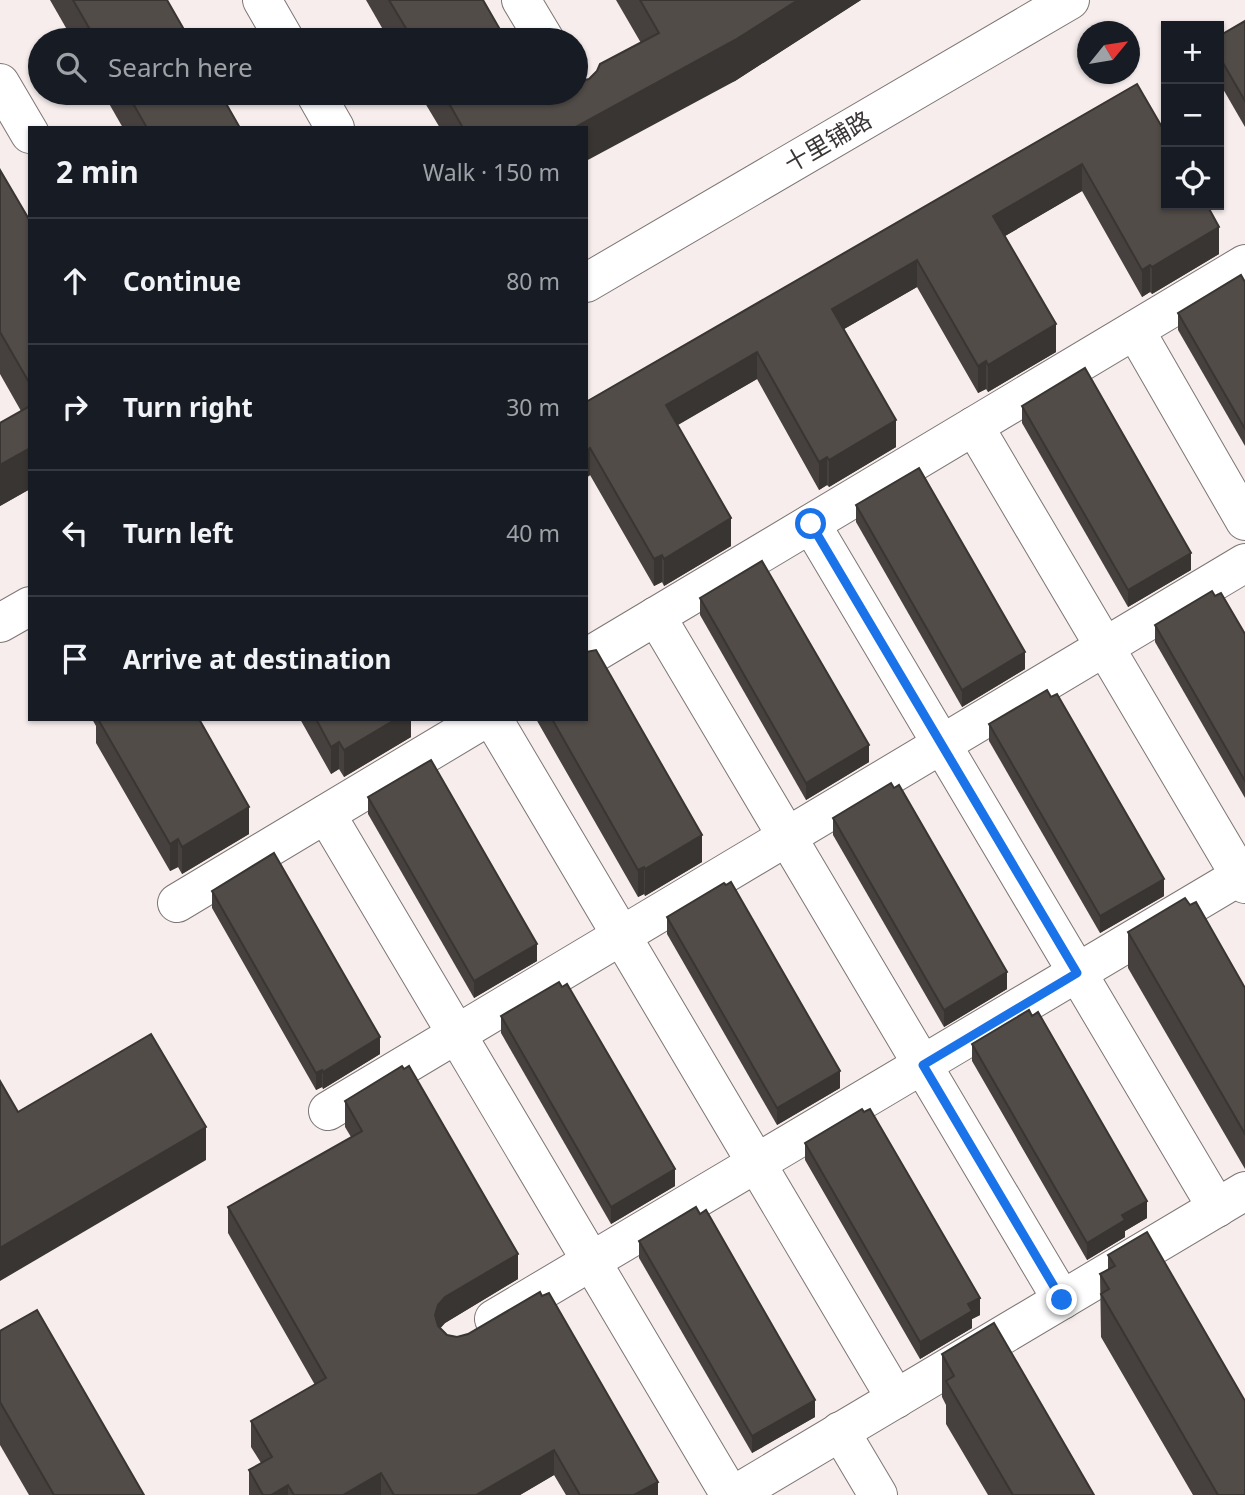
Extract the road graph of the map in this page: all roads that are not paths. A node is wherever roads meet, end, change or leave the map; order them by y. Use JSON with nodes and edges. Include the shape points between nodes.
{"nodes":[{"id":1,"x":262,"y":0,"type":"edge"},
{"id":2,"x":522,"y":0,"type":"edge"},
{"id":3,"x":1070,"y":0,"type":"edge"},
{"id":4,"x":278,"y":28,"type":"edge"},
{"id":5,"x":538,"y":28,"type":"edge"},
{"id":6,"x":0,"y":83,"type":"edge"},
{"id":7,"x":322,"y":105,"type":"edge"},
{"id":8,"x":334,"y":126,"type":"edge"},
{"id":9,"x":28,"y":131,"type":"edge"},
{"id":10,"x":1245,"y":264,"type":"edge"},
{"id":11,"x":588,"y":282,"type":"edge"},
{"id":12,"x":1135,"y":330,"type":"junction"},
{"id":13,"x":974,"y":426,"type":"junction"},
{"id":14,"x":1245,"y":521,"type":"edge"},
{"id":15,"x":811,"y":524,"type":"junction"},
{"id":16,"x":1245,"y":563,"type":"edge"},
{"id":17,"x":28,"y":607,"type":"edge"},
{"id":18,"x":656,"y":617,"type":"junction"},
{"id":19,"x":0,"y":623,"type":"edge"},
{"id":20,"x":1105,"y":647,"type":"junction"},
{"id":21,"x":588,"y":657,"type":"edge"},
{"id":22,"x":481,"y":721,"type":"edge"},
{"id":23,"x":494,"y":721,"type":"edge"},
{"id":24,"x":942,"y":745,"type":"junction"},
{"id":25,"x":326,"y":814,"type":"junction"},
{"id":26,"x":787,"y":837,"type":"junction"},
{"id":27,"x":1243,"y":878,"type":"edge"},
{"id":28,"x":177,"y":904,"type":"dead end"},
{"id":29,"x":621,"y":936,"type":"junction"},
{"id":30,"x":1077,"y":973,"type":"junction"},
{"id":31,"x":457,"y":1034,"type":"junction"},
{"id":32,"x":923,"y":1065,"type":"junction"},
{"id":33,"x":328,"y":1111,"type":"dead end"},
{"id":34,"x":757,"y":1163,"type":"junction"},
{"id":35,"x":1231,"y":1200,"type":"edge"},
{"id":36,"x":592,"y":1261,"type":"junction"},
{"id":37,"x":1062,"y":1300,"type":"junction"},
{"id":38,"x":468,"y":1334,"type":"edge"},
{"id":39,"x":896,"y":1399,"type":"junction"},
{"id":40,"x":841,"y":1431,"type":"junction"},
{"id":41,"x":732,"y":1495,"type":"edge"},
{"id":42,"x":878,"y":1495,"type":"edge"}],
"edges":[{"from":1,"to":4,"type":"street"},
{"from":2,"to":5,"type":"street"},
{"from":3,"to":11,"type":"street","name":"十里铺路"},
{"from":6,"to":9,"type":"street"},
{"from":7,"to":8,"type":"street"},
{"from":10,"to":12,"type":"street"},
{"from":12,"to":13,"type":"street"},
{"from":12,"to":14,"type":"street"},
{"from":13,"to":15,"type":"street"},
{"from":13,"to":20,"type":"street"},
{"from":15,"to":18,"type":"street"},
{"from":15,"to":24,"type":"street"},
{"from":16,"to":20,"type":"street"},
{"from":17,"to":19,"type":"street"},
{"from":18,"to":21,"type":"street"},
{"from":18,"to":26,"type":"street"},
{"from":20,"to":24,"type":"street"},
{"from":20,"to":27,"type":"street"},
{"from":22,"to":25,"type":"street"},
{"from":23,"to":29,"type":"street"},
{"from":24,"to":26,"type":"street"},
{"from":24,"to":30,"type":"street"},
{"from":25,"to":28,"type":"street"},
{"from":25,"to":31,"type":"street"},
{"from":26,"to":29,"type":"street"},
{"from":26,"to":32,"type":"street"},
{"from":27,"to":30,"type":"street"},
{"from":29,"to":31,"type":"street"},
{"from":29,"to":34,"type":"street"},
{"from":30,"to":32,"type":"street"},
{"from":30,"to":35,"type":"street"},
{"from":31,"to":33,"type":"street"},
{"from":31,"to":36,"type":"street"},
{"from":32,"to":34,"type":"street"},
{"from":32,"to":37,"type":"street"},
{"from":34,"to":36,"type":"street"},
{"from":34,"to":39,"type":"street"},
{"from":35,"to":37,"type":"street"},
{"from":36,"to":38,"type":"street"},
{"from":36,"to":41,"type":"street"},
{"from":37,"to":39,"type":"street"},
{"from":39,"to":40,"type":"street"},
{"from":40,"to":41,"type":"street"},
{"from":40,"to":42,"type":"street"}]}
